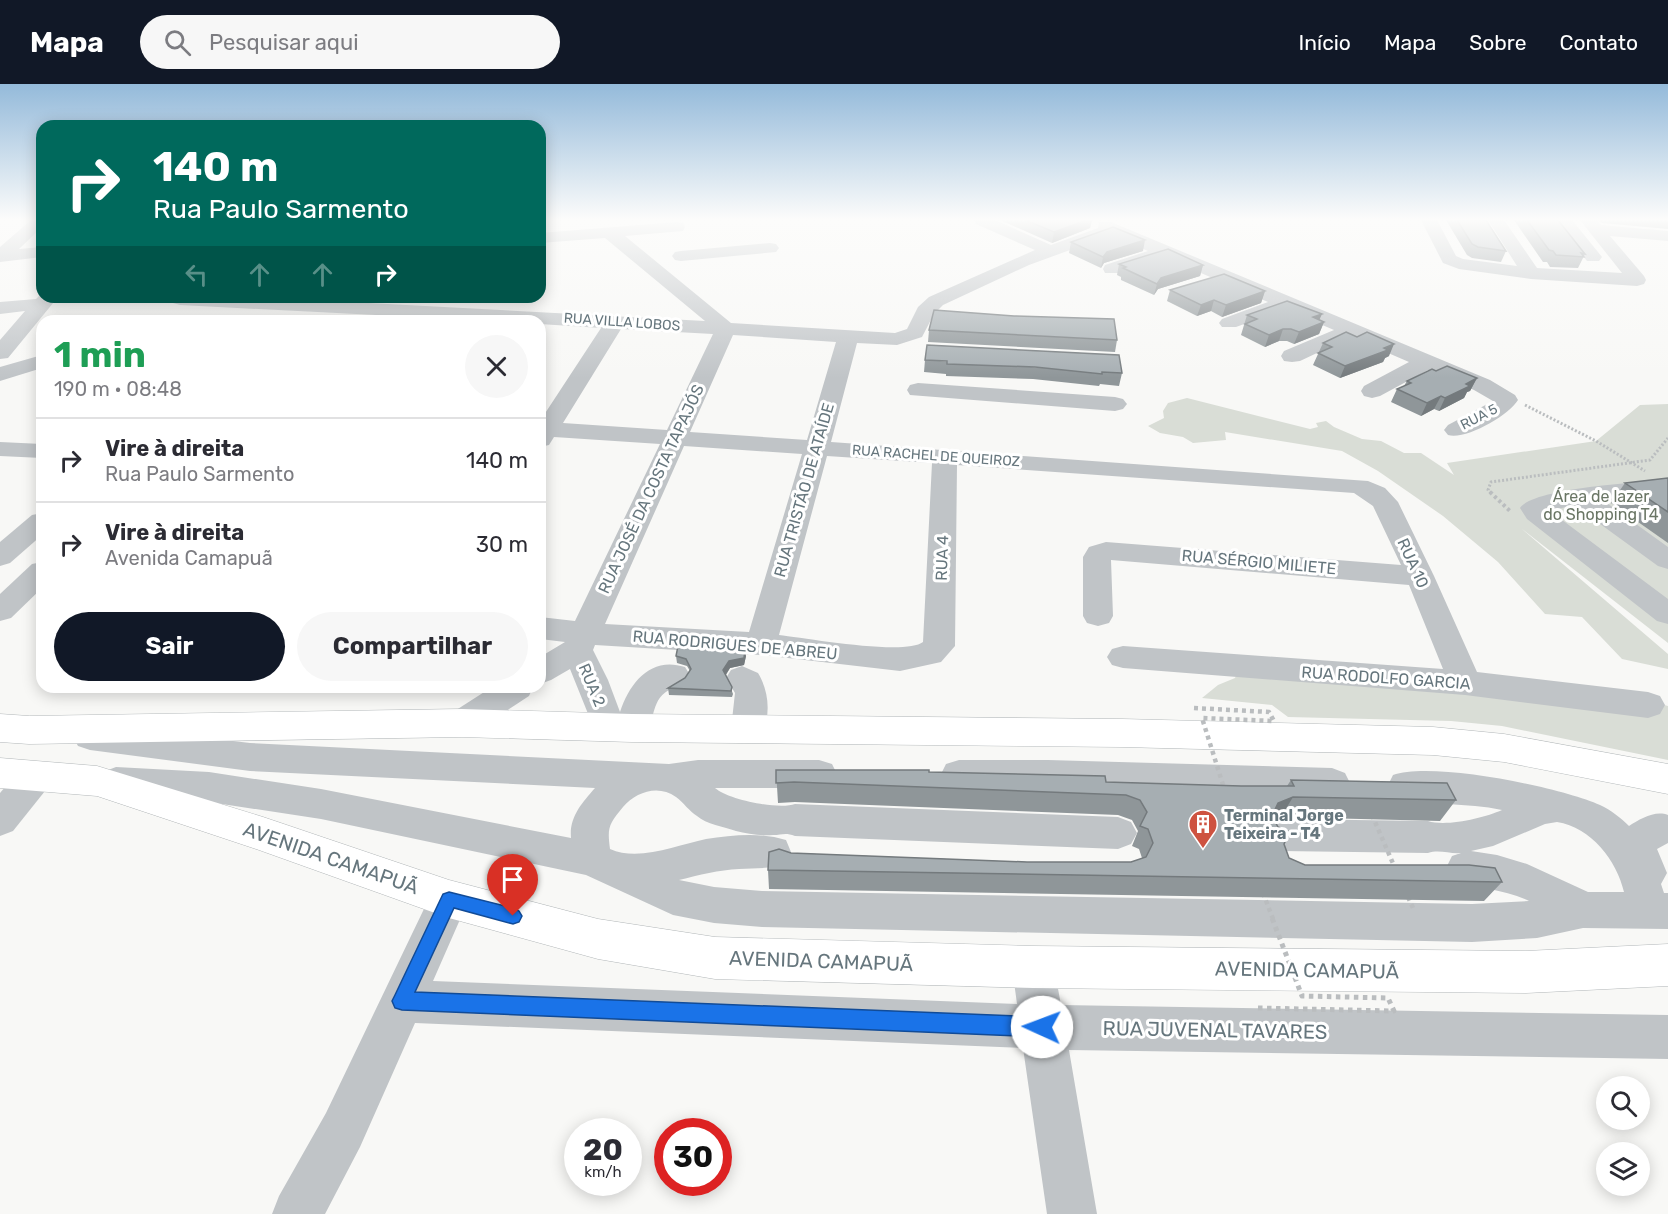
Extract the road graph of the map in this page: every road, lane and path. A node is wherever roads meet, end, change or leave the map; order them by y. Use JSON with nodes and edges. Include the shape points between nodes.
{"nodes":[{"id":1,"x":659,"y":273,"type":"edge"},
{"id":2,"x":684,"y":273,"type":"edge"},
{"id":3,"x":997,"y":273,"type":"edge"},
{"id":4,"x":1211,"y":273,"type":"edge"},
{"id":5,"x":1531,"y":273,"type":"edge"},
{"id":6,"x":1604,"y":273,"type":"edge"},
{"id":7,"x":1631,"y":273,"type":"edge"},
{"id":8,"x":1221,"y":277,"type":"junction"},
{"id":9,"x":1610,"y":280,"type":"junction"},
{"id":10,"x":1199,"y":284,"type":"edge"},
{"id":11,"x":687,"y":295,"type":"junction"},
{"id":12,"x":36,"y":302,"type":"edge"},
{"id":13,"x":43,"y":303,"type":"edge"},
{"id":14,"x":259,"y":303,"type":"edge"},
{"id":15,"x":1284,"y":303,"type":"junction"},
{"id":16,"x":0,"y":308,"type":"edge"},
{"id":17,"x":925,"y":311,"type":"junction"},
{"id":18,"x":496,"y":315,"type":"edge"},
{"id":19,"x":958,"y":315,"type":"edge"},
{"id":20,"x":546,"y":318,"type":"edge"},
{"id":21,"x":615,"y":321,"type":"junction"},
{"id":22,"x":1229,"y":323,"type":"dead end"},
{"id":23,"x":726,"y":329,"type":"junction"},
{"id":24,"x":1351,"y":330,"type":"junction"},
{"id":25,"x":848,"y":337,"type":"junction"},
{"id":26,"x":1,"y":351,"type":"edge"},
{"id":27,"x":1292,"y":356,"type":"dead end"},
{"id":28,"x":1426,"y":362,"type":"junction"},
{"id":29,"x":36,"y":363,"type":"edge"},
{"id":30,"x":0,"y":374,"type":"edge"},
{"id":31,"x":918,"y":390,"type":"dead end"},
{"id":32,"x":1372,"y":391,"type":"dead end"},
{"id":33,"x":1507,"y":400,"type":"junction"},
{"id":34,"x":1115,"y":404,"type":"dead end"},
{"id":35,"x":546,"y":430,"type":"edge"},
{"id":36,"x":1455,"y":430,"type":"dead end"},
{"id":37,"x":546,"y":435,"type":"edge"},
{"id":38,"x":676,"y":439,"type":"junction"},
{"id":39,"x":815,"y":448,"type":"junction"},
{"id":40,"x":0,"y":449,"type":"edge"},
{"id":41,"x":36,"y":451,"type":"edge"},
{"id":42,"x":945,"y":456,"type":"junction"},
{"id":43,"x":1631,"y":462,"type":"dead end"},
{"id":44,"x":1325,"y":483,"type":"joint"},
{"id":45,"x":1662,"y":488,"type":"edge"},
{"id":46,"x":1579,"y":496,"type":"junction"},
{"id":47,"x":36,"y":526,"type":"edge"},
{"id":48,"x":0,"y":557,"type":"edge"},
{"id":49,"x":1668,"y":560,"type":"edge"},
{"id":50,"x":1420,"y":576,"type":"junction"},
{"id":51,"x":36,"y":577,"type":"edge"},
{"id":52,"x":0,"y":611,"type":"edge"},
{"id":53,"x":1668,"y":614,"type":"edge"},
{"id":54,"x":1098,"y":616,"type":"dead end"},
{"id":55,"x":546,"y":630,"type":"edge"},
{"id":56,"x":580,"y":641,"type":"junction"},
{"id":57,"x":761,"y":644,"type":"junction"},
{"id":58,"x":930,"y":654,"type":"joint"},
{"id":59,"x":1123,"y":657,"type":"dead end"},
{"id":60,"x":546,"y":667,"type":"edge"},
{"id":61,"x":674,"y":675,"type":"dead end"},
{"id":62,"x":742,"y":678,"type":"dead end"},
{"id":63,"x":1465,"y":684,"type":"junction"},
{"id":64,"x":508,"y":693,"type":"edge"},
{"id":65,"x":1648,"y":705,"type":"dead end"},
{"id":66,"x":1194,"y":708,"type":"dead end"},
{"id":67,"x":462,"y":723,"type":"junction"},
{"id":68,"x":620,"y":728,"type":"junction"},
{"id":69,"x":14,"y":729,"type":"edge"},
{"id":70,"x":748,"y":729,"type":"junction"},
{"id":71,"x":18,"y":774,"type":"edge"},
{"id":72,"x":850,"y":774,"type":"edge"},
{"id":73,"x":931,"y":774,"type":"edge"},
{"id":74,"x":653,"y":777,"type":"junction"},
{"id":75,"x":1668,"y":780,"type":"edge"},
{"id":76,"x":97,"y":782,"type":"junction"},
{"id":77,"x":1225,"y":790,"type":"edge"},
{"id":78,"x":1369,"y":792,"type":"junction"},
{"id":79,"x":1571,"y":810,"type":"junction"},
{"id":80,"x":0,"y":820,"type":"edge"},
{"id":81,"x":1665,"y":830,"type":"edge"},
{"id":82,"x":783,"y":836,"type":"junction"},
{"id":83,"x":1120,"y":847,"type":"dead end"},
{"id":84,"x":1287,"y":850,"type":"edge"},
{"id":85,"x":1447,"y":852,"type":"junction"},
{"id":86,"x":607,"y":865,"type":"junction"},
{"id":87,"x":1400,"y":879,"type":"edge"},
{"id":88,"x":1260,"y":887,"type":"edge"},
{"id":89,"x":1404,"y":888,"type":"edge"},
{"id":90,"x":449,"y":899,"type":"junction"},
{"id":91,"x":1657,"y":906,"type":"edge"},
{"id":92,"x":1413,"y":908,"type":"dead end"},
{"id":93,"x":1583,"y":910,"type":"junction"},
{"id":94,"x":1668,"y":965,"type":"edge"},
{"id":95,"x":1033,"y":967,"type":"junction"},
{"id":96,"x":402,"y":1001,"type":"junction"},
{"id":97,"x":1258,"y":1008,"type":"dead end"},
{"id":98,"x":1042,"y":1027,"type":"junction"},
{"id":99,"x":1668,"y":1037,"type":"edge"},
{"id":100,"x":297,"y":1214,"type":"edge"},
{"id":101,"x":1072,"y":1214,"type":"edge"}],
"edges":[{"from":1,"to":11,"type":"street"},
{"from":2,"to":11,"type":"street"},
{"from":3,"to":17,"type":"street","via":[[936,301]]},
{"from":4,"to":8,"type":"street","name":"RUA 5"},
{"from":5,"to":9,"type":"street"},
{"from":6,"to":9,"type":"street"},
{"from":7,"to":9,"type":"street","via":[[1637,280]]},
{"from":8,"to":10,"type":"street"},
{"from":8,"to":15,"type":"street","name":"RUA 5"},
{"from":11,"to":23,"type":"street"},
{"from":12,"to":16,"type":"street"},
{"from":13,"to":26,"type":"street"},
{"from":14,"to":18,"type":"street","name":"RUA VILLA LOBOS"},
{"from":15,"to":22,"type":"street"},
{"from":15,"to":24,"type":"street","name":"RUA 5"},
{"from":17,"to":19,"type":"street"},
{"from":17,"to":25,"type":"street","name":"RUA VILLA LOBOS","via":[[915,333],[907,337]]},
{"from":20,"to":21,"type":"street","name":"RUA VILLA LOBOS"},
{"from":21,"to":23,"type":"street","name":"RUA VILLA LOBOS"},
{"from":21,"to":35,"type":"street"},
{"from":23,"to":25,"type":"street","name":"RUA VILLA LOBOS"},
{"from":23,"to":38,"type":"street","name":"RUA JOSÉ DA COSTA TAPAJÓS"},
{"from":24,"to":27,"type":"street"},
{"from":24,"to":28,"type":"street","name":"RUA 5"},
{"from":25,"to":39,"type":"street","name":"RUA TRISTÃO DE ATAÍDE"},
{"from":28,"to":32,"type":"street"},
{"from":28,"to":33,"type":"street","name":"RUA 5"},
{"from":29,"to":30,"type":"street"},
{"from":31,"to":34,"type":"street","via":[[1015,387]]},
{"from":33,"to":36,"type":"street","name":"RUA 5"},
{"from":33,"to":43,"type":"path","via":[[1577,431]]},
{"from":37,"to":38,"type":"street","name":"RUA RACHEL DE QUEIROZ"},
{"from":38,"to":39,"type":"street","name":"RUA RACHEL DE QUEIROZ"},
{"from":38,"to":56,"type":"street","name":"RUA JOSÉ DA COSTA TAPAJÓS"},
{"from":39,"to":42,"type":"street","name":"RUA RACHEL DE QUEIROZ"},
{"from":39,"to":57,"type":"street","name":"RUA TRISTÃO DE ATAÍDE"},
{"from":40,"to":41,"type":"street"},
{"from":42,"to":44,"type":"street","name":"RUA RACHEL DE QUEIROZ"},
{"from":42,"to":58,"type":"street","name":"RUA 4","via":[[939,646]]},
{"from":44,"to":50,"type":"street","name":"RUA 10","via":[[1359,486],[1385,502]]},
{"from":45,"to":46,"type":"street"},
{"from":46,"to":49,"type":"street"},
{"from":46,"to":53,"type":"street","via":[[1533,508]]},
{"from":47,"to":48,"type":"street"},
{"from":50,"to":54,"type":"street","name":"RUA SÉRGIO MILIETE","via":[[1111,550],[1096,557]]},
{"from":50,"to":63,"type":"street","name":"RUA 10"},
{"from":51,"to":52,"type":"street"},
{"from":55,"to":56,"type":"street","name":"RUA RODRIGUES DE ABREU"},
{"from":56,"to":57,"type":"street","name":"RUA RODRIGUES DE ABREU"},
{"from":56,"to":60,"type":"street","name":"RUA 2"},
{"from":56,"to":68,"type":"street","name":"RUA 2","via":[[592,680]]},
{"from":57,"to":58,"type":"street","name":"RUA RODRIGUES DE ABREU","via":[[900,660]]},
{"from":59,"to":63,"type":"street","name":"RUA RODOLFO GARCIA"},
{"from":61,"to":68,"type":"street","via":[[648,685]]},
{"from":62,"to":70,"type":"street","via":[[751,688]]},
{"from":63,"to":65,"type":"street","name":"RUA RODOLFO GARCIA"},
{"from":64,"to":67,"type":"street"},
{"from":66,"to":77,"type":"path","bridge":true,"via":[[1269,712],[1274,721],[1202,718]]},
{"from":67,"to":68,"type":"main road"},
{"from":67,"to":69,"type":"main road"},
{"from":68,"to":70,"type":"main road"},
{"from":69,"to":74,"type":"street","via":[[250,757]]},
{"from":70,"to":75,"type":"main road","via":[[1433,741],[1514,749]]},
{"from":71,"to":76,"type":"main road","name":"AVENIDA CAMAPUÃ"},
{"from":71,"to":80,"type":"street"},
{"from":72,"to":74,"type":"street"},
{"from":73,"to":78,"type":"street","via":[[1048,774]]},
{"from":74,"to":82,"type":"street","via":[[688,786],[711,807]]},
{"from":74,"to":86,"type":"street","via":[[614,792],[592,818],[589,832]]},
{"from":76,"to":86,"type":"street","via":[[210,787],[309,802]]},
{"from":76,"to":90,"type":"main road","name":"AVENIDA CAMAPUÃ","via":[[263,834]]},
{"from":78,"to":79,"type":"street","via":[[1484,791]]},
{"from":78,"to":87,"type":"path","bridge":true},
{"from":79,"to":81,"type":"street"},
{"from":79,"to":85,"type":"street","via":[[1525,814]]},
{"from":79,"to":91,"type":"street","via":[[1611,832],[1625,848],[1645,894]]},
{"from":81,"to":91,"type":"street","via":[[1644,835],[1638,842],[1637,854],[1652,880]]},
{"from":82,"to":83,"type":"street","via":[[1022,862]]},
{"from":82,"to":86,"type":"street","via":[[738,852],[669,866]]},
{"from":84,"to":85,"type":"street"},
{"from":85,"to":93,"type":"street","via":[[1555,892]]},
{"from":86,"to":93,"type":"street","via":[[673,897],[762,909],[1472,923],[1538,919]]},
{"from":88,"to":97,"type":"path","bridge":true,"via":[[1302,996],[1388,998],[1394,1011]]},
{"from":89,"to":92,"type":"path","bridge":true},
{"from":90,"to":95,"type":"main road","name":"AVENIDA CAMAPUÃ","via":[[598,939],[716,958]]},
{"from":90,"to":96,"type":"street"},
{"from":91,"to":93,"type":"street"},
{"from":94,"to":95,"type":"main road","name":"AVENIDA CAMAPUÃ","via":[[1526,972]]},
{"from":95,"to":98,"type":"street"},
{"from":96,"to":98,"type":"street","name":"RUA JUVENAL TAVARES"},
{"from":96,"to":100,"type":"street","via":[[343,1130]]},
{"from":98,"to":99,"type":"street","name":"RUA JUVENAL TAVARES"},
{"from":98,"to":101,"type":"street"}]}
